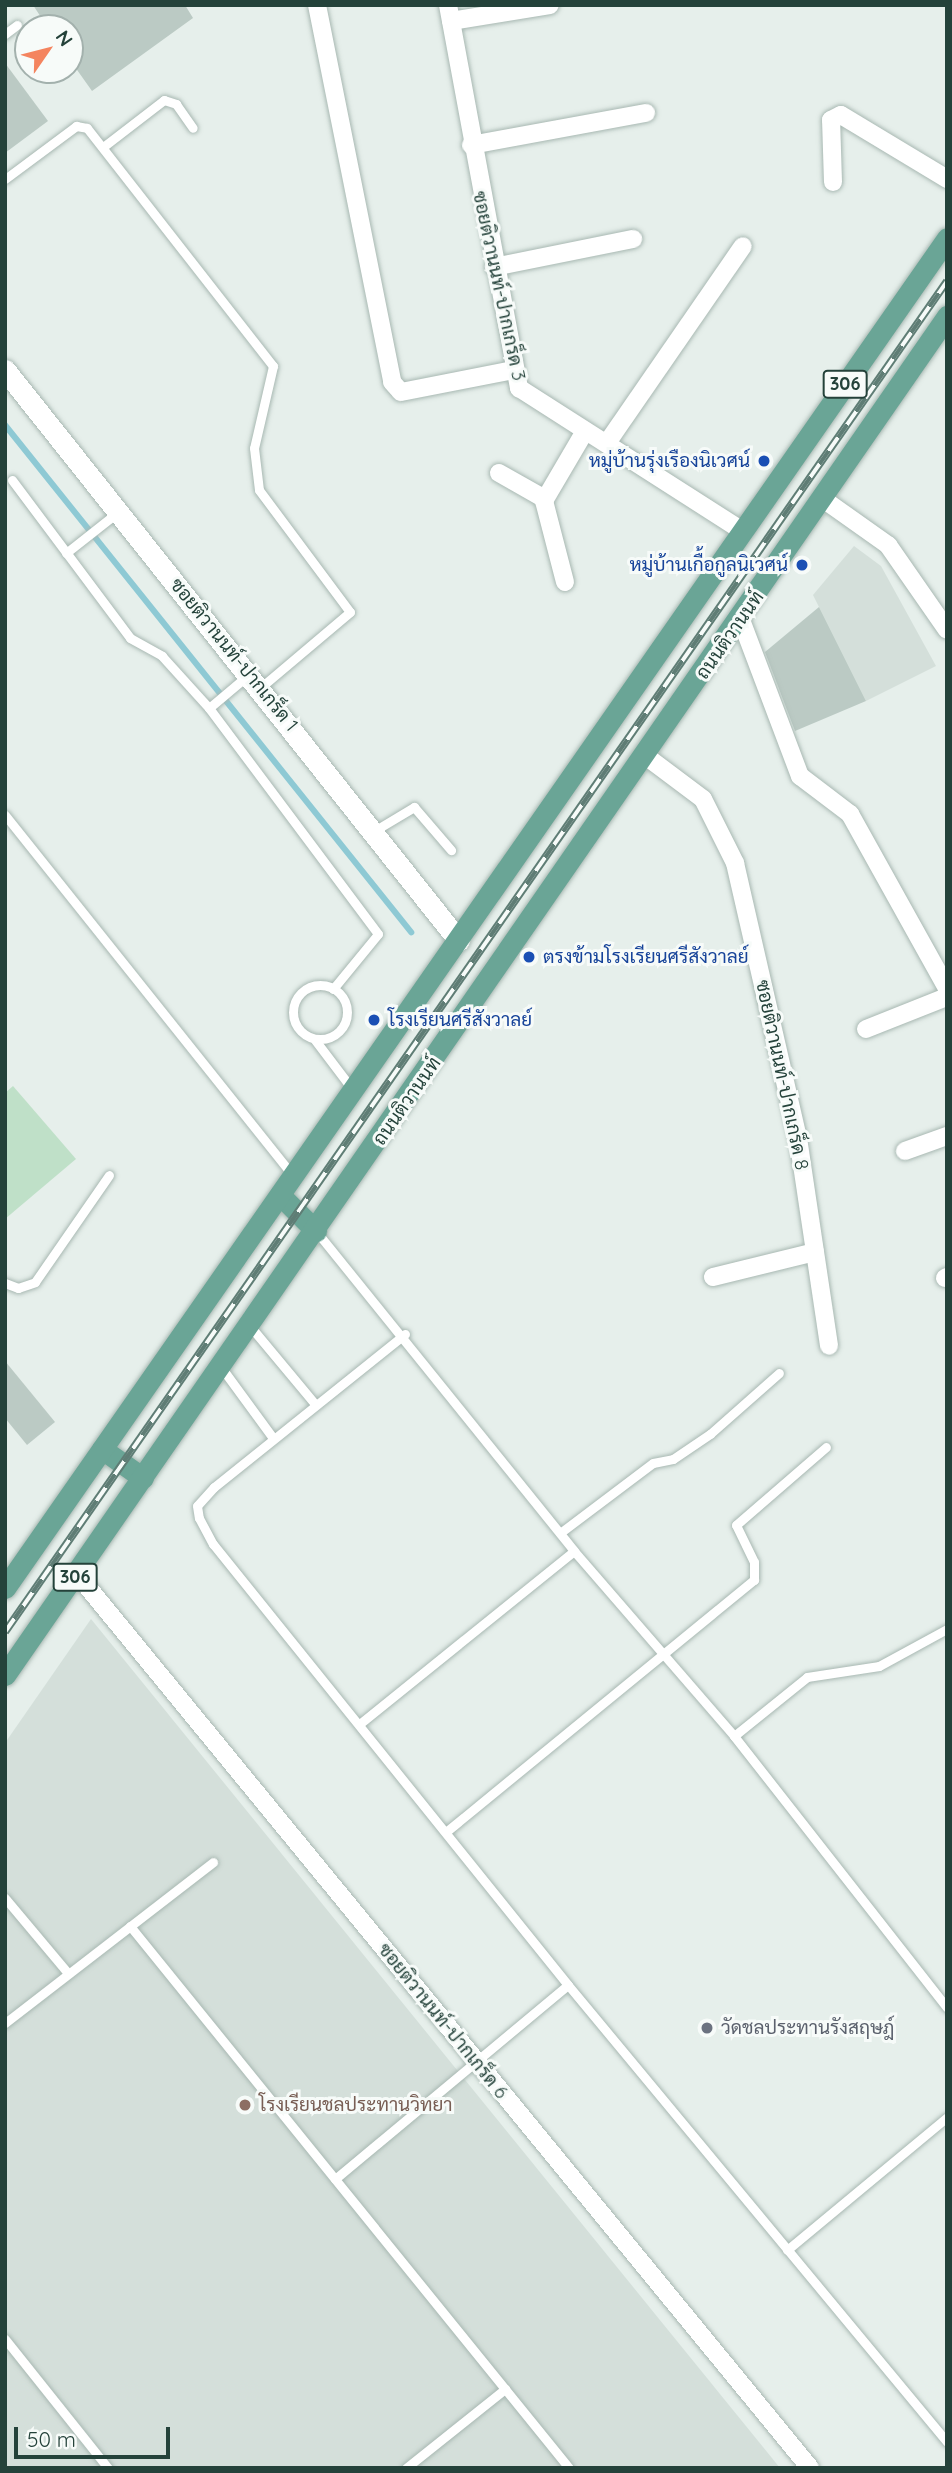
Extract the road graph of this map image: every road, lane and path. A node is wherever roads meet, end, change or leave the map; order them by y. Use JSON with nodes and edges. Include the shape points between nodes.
{"nodes":[{"id":1,"x":317,"y":5,"type":"edge"},
{"id":2,"x":550,"y":5,"type":"edge"},
{"id":3,"x":450,"y":13,"type":"edge"},
{"id":4,"x":646,"y":113,"type":"dead end"},
{"id":5,"x":192,"y":128,"type":"dead end"},
{"id":6,"x":471,"y":145,"type":"junction"},
{"id":7,"x":103,"y":147,"type":"junction"},
{"id":8,"x":947,"y":179,"type":"edge"},
{"id":9,"x":5,"y":180,"type":"edge"},
{"id":10,"x":833,"y":183,"type":"dead end"},
{"id":11,"x":947,"y":238,"type":"edge"},
{"id":12,"x":633,"y":239,"type":"dead end"},
{"id":13,"x":743,"y":246,"type":"dead end"},
{"id":14,"x":494,"y":267,"type":"junction"},
{"id":15,"x":947,"y":316,"type":"edge"},
{"id":16,"x":940,"y":340,"type":"edge"},
{"id":17,"x":5,"y":370,"type":"edge"},
{"id":18,"x":513,"y":370,"type":"junction"},
{"id":19,"x":585,"y":431,"type":"junction"},
{"id":20,"x":607,"y":443,"type":"junction"},
{"id":21,"x":499,"y":473,"type":"dead end"},
{"id":22,"x":12,"y":480,"type":"dead end"},
{"id":23,"x":545,"y":499,"type":"junction"},
{"id":24,"x":823,"y":499,"type":"junction"},
{"id":25,"x":119,"y":511,"type":"junction"},
{"id":26,"x":743,"y":531,"type":"junction"},
{"id":27,"x":66,"y":552,"type":"junction"},
{"id":28,"x":565,"y":582,"type":"dead end"},
{"id":29,"x":741,"y":620,"type":"junction"},
{"id":30,"x":947,"y":630,"type":"edge"},
{"id":31,"x":254,"y":681,"type":"junction"},
{"id":32,"x":209,"y":708,"type":"junction"},
{"id":33,"x":647,"y":757,"type":"junction"},
{"id":34,"x":5,"y":815,"type":"edge"},
{"id":35,"x":374,"y":831,"type":"junction"},
{"id":36,"x":451,"y":850,"type":"dead end"},
{"id":37,"x":459,"y":941,"type":"junction"},
{"id":38,"x":947,"y":988,"type":"edge"},
{"id":39,"x":333,"y":989,"type":"junction"},
{"id":40,"x":947,"y":997,"type":"edge"},
{"id":41,"x":866,"y":1029,"type":"dead end"},
{"id":42,"x":315,"y":1040,"type":"junction"},
{"id":43,"x":354,"y":1091,"type":"junction"},
{"id":44,"x":947,"y":1136,"type":"edge"},
{"id":45,"x":905,"y":1151,"type":"dead end"},
{"id":46,"x":109,"y":1175,"type":"dead end"},
{"id":47,"x":293,"y":1176,"type":"junction"},
{"id":48,"x":280,"y":1195,"type":"junction"},
{"id":49,"x":316,"y":1231,"type":"junction"},
{"id":50,"x":815,"y":1252,"type":"junction"},
{"id":51,"x":713,"y":1277,"type":"dead end"},
{"id":52,"x":5,"y":1283,"type":"edge"},
{"id":53,"x":250,"y":1326,"type":"junction"},
{"id":54,"x":405,"y":1334,"type":"junction"},
{"id":55,"x":829,"y":1346,"type":"dead end"},
{"id":56,"x":221,"y":1367,"type":"junction"},
{"id":57,"x":779,"y":1373,"type":"dead end"},
{"id":58,"x":315,"y":1404,"type":"junction"},
{"id":59,"x":274,"y":1438,"type":"junction"},
{"id":60,"x":826,"y":1447,"type":"dead end"},
{"id":61,"x":103,"y":1449,"type":"junction"},
{"id":62,"x":144,"y":1478,"type":"junction"},
{"id":63,"x":560,"y":1533,"type":"junction"},
{"id":64,"x":573,"y":1551,"type":"junction"},
{"id":65,"x":77,"y":1574,"type":"junction"},
{"id":66,"x":5,"y":1588,"type":"edge"},
{"id":67,"x":947,"y":1629,"type":"edge"},
{"id":68,"x":663,"y":1653,"type":"junction"},
{"id":69,"x":5,"y":1675,"type":"edge"},
{"id":70,"x":362,"y":1722,"type":"junction"},
{"id":71,"x":734,"y":1736,"type":"junction"},
{"id":72,"x":447,"y":1831,"type":"junction"},
{"id":73,"x":212,"y":1862,"type":"dead end"},
{"id":74,"x":5,"y":1898,"type":"edge"},
{"id":75,"x":130,"y":1926,"type":"junction"},
{"id":76,"x":68,"y":1973,"type":"junction"},
{"id":77,"x":568,"y":1985,"type":"junction"},
{"id":78,"x":947,"y":2008,"type":"edge"},
{"id":79,"x":5,"y":2023,"type":"edge"},
{"id":80,"x":477,"y":2064,"type":"junction"},
{"id":81,"x":947,"y":2117,"type":"edge"},
{"id":82,"x":335,"y":2179,"type":"junction"},
{"id":83,"x":787,"y":2250,"type":"junction"},
{"id":84,"x":5,"y":2339,"type":"edge"},
{"id":85,"x":505,"y":2389,"type":"junction"},
{"id":86,"x":947,"y":2442,"type":"edge"},
{"id":87,"x":108,"y":2468,"type":"edge"},
{"id":88,"x":406,"y":2468,"type":"edge"},
{"id":89,"x":569,"y":2468,"type":"edge"},
{"id":90,"x":810,"y":2468,"type":"edge"}],
"edges":[{"from":1,"to":18,"type":"street","via":[[391,382],[401,392]]},
{"from":2,"to":3,"type":"street"},
{"from":3,"to":6,"type":"street","name":"ซอยติวานนท์-ปากเกร็ด 3"},
{"from":4,"to":6,"type":"street"},
{"from":5,"to":7,"type":"lane","via":[[176,104],[164,100]]},
{"from":6,"to":14,"type":"street","name":"ซอยติวานนท์-ปากเกร็ด 3"},
{"from":7,"to":9,"type":"lane","via":[[87,128],[76,126]]},
{"from":7,"to":31,"type":"lane","via":[[272,366],[254,448],[259,490],[350,612]]},
{"from":8,"to":10,"type":"street","via":[[841,115],[831,120]]},
{"from":11,"to":26,"type":"main road","number":"306"},
{"from":12,"to":14,"type":"street"},
{"from":13,"to":20,"type":"street"},
{"from":14,"to":18,"type":"street","name":"ซอยติวานนท์-ปากเกร็ด 3"},
{"from":15,"to":16,"type":"main road","name":"ถนนติวานนท์","number":"306"},
{"from":16,"to":24,"type":"main road","name":"ถนนติวานนท์","number":"306"},
{"from":17,"to":25,"type":"street","name":"ซอยติวานนท์-ปากเกร็ด 1"},
{"from":18,"to":19,"type":"street","name":"ซอยติวานนท์-ปากเกร็ด 3","via":[[519,388]]},
{"from":19,"to":20,"type":"street","name":"ซอยติวานนท์-ปากเกร็ด 3"},
{"from":19,"to":23,"type":"street"},
{"from":20,"to":26,"type":"street","name":"ซอยติวานนท์-ปากเกร็ด 3"},
{"from":21,"to":23,"type":"street"},
{"from":22,"to":27,"type":"lane"},
{"from":23,"to":28,"type":"street"},
{"from":24,"to":29,"type":"main road","name":"ถนนติวานนท์","number":"306"},
{"from":24,"to":30,"type":"street","via":[[888,545]]},
{"from":25,"to":27,"type":"lane"},
{"from":25,"to":31,"type":"street","name":"ซอยติวานนท์-ปากเกร็ด 1"},
{"from":26,"to":37,"type":"main road","number":"306"},
{"from":27,"to":32,"type":"lane","via":[[130,638],[162,656]]},
{"from":29,"to":33,"type":"main road","name":"ถนนติวานนท์","number":"306"},
{"from":29,"to":38,"type":"street","via":[[800,776],[850,814]]},
{"from":31,"to":32,"type":"lane"},
{"from":31,"to":35,"type":"street","name":"ซอยติวานนท์-ปากเกร็ด 1"},
{"from":32,"to":39,"type":"lane","via":[[379,936]]},
{"from":33,"to":49,"type":"main road","name":"ถนนติวานนท์","number":"306"},
{"from":33,"to":50,"type":"street","name":"ซอยติวานนท์-ปากเกร็ด 8","via":[[703,799],[735,863],[798,1138]]},
{"from":34,"to":47,"type":"lane"},
{"from":35,"to":36,"type":"lane","via":[[414,807]]},
{"from":35,"to":37,"type":"street","name":"ซอยติวานนท์-ปากเกร็ด 1"},
{"from":37,"to":43,"type":"main road","number":"306"},
{"from":39,"to":42,"type":"lane","via":[[346,1007],[343,1029]]},
{"from":39,"to":42,"type":"lane","via":[[310,986],[295,999],[293,1021]]},
{"from":40,"to":41,"type":"street"},
{"from":42,"to":43,"type":"lane"},
{"from":43,"to":47,"type":"main road","number":"306"},
{"from":44,"to":45,"type":"street"},
{"from":46,"to":52,"type":"lane","via":[[35,1282],[18,1288]]},
{"from":47,"to":48,"type":"main road","number":"306"},
{"from":48,"to":49,"type":"main road"},
{"from":48,"to":61,"type":"main road","number":"306"},
{"from":49,"to":53,"type":"main road","name":"ถนนติวานนท์","number":"306"},
{"from":49,"to":54,"type":"lane"},
{"from":50,"to":51,"type":"street"},
{"from":50,"to":55,"type":"street","name":"ซอยติวานนท์-ปากเกร็ด 8"},
{"from":53,"to":56,"type":"main road","name":"ถนนติวานนท์","number":"306"},
{"from":53,"to":58,"type":"lane"},
{"from":54,"to":58,"type":"lane"},
{"from":54,"to":63,"type":"lane"},
{"from":56,"to":59,"type":"lane"},
{"from":56,"to":62,"type":"main road","name":"ถนนติวานนท์","number":"306"},
{"from":57,"to":63,"type":"lane","via":[[710,1434],[673,1459],[653,1463]]},
{"from":58,"to":59,"type":"lane"},
{"from":59,"to":70,"type":"lane","via":[[200,1501],[200,1518],[245,1585]]},
{"from":60,"to":68,"type":"lane","via":[[736,1525],[754,1562],[754,1580]]},
{"from":61,"to":62,"type":"main road"},
{"from":61,"to":66,"type":"main road","number":"306"},
{"from":62,"to":65,"type":"main road","name":"ถนนติวานนท์","number":"306"},
{"from":63,"to":64,"type":"lane"},
{"from":64,"to":68,"type":"lane"},
{"from":64,"to":70,"type":"lane"},
{"from":65,"to":69,"type":"main road","name":"ถนนติวานนท์","number":"306"},
{"from":65,"to":80,"type":"street","name":"ซอยติวานนท์-ปากเกร็ด 6"},
{"from":67,"to":71,"type":"lane","via":[[879,1666],[807,1677]]},
{"from":68,"to":71,"type":"lane"},
{"from":68,"to":72,"type":"lane"},
{"from":70,"to":72,"type":"lane"},
{"from":71,"to":78,"type":"lane"},
{"from":72,"to":77,"type":"lane"},
{"from":73,"to":75,"type":"lane"},
{"from":74,"to":76,"type":"lane"},
{"from":75,"to":76,"type":"lane"},
{"from":75,"to":82,"type":"lane"},
{"from":76,"to":79,"type":"lane"},
{"from":77,"to":80,"type":"lane"},
{"from":77,"to":83,"type":"lane"},
{"from":80,"to":82,"type":"lane"},
{"from":80,"to":90,"type":"street","name":"ซอยติวานนท์-ปากเกร็ด 6"},
{"from":81,"to":83,"type":"lane"},
{"from":82,"to":85,"type":"lane"},
{"from":83,"to":86,"type":"lane"},
{"from":84,"to":87,"type":"lane"},
{"from":85,"to":88,"type":"lane"},
{"from":85,"to":89,"type":"lane"}]}
